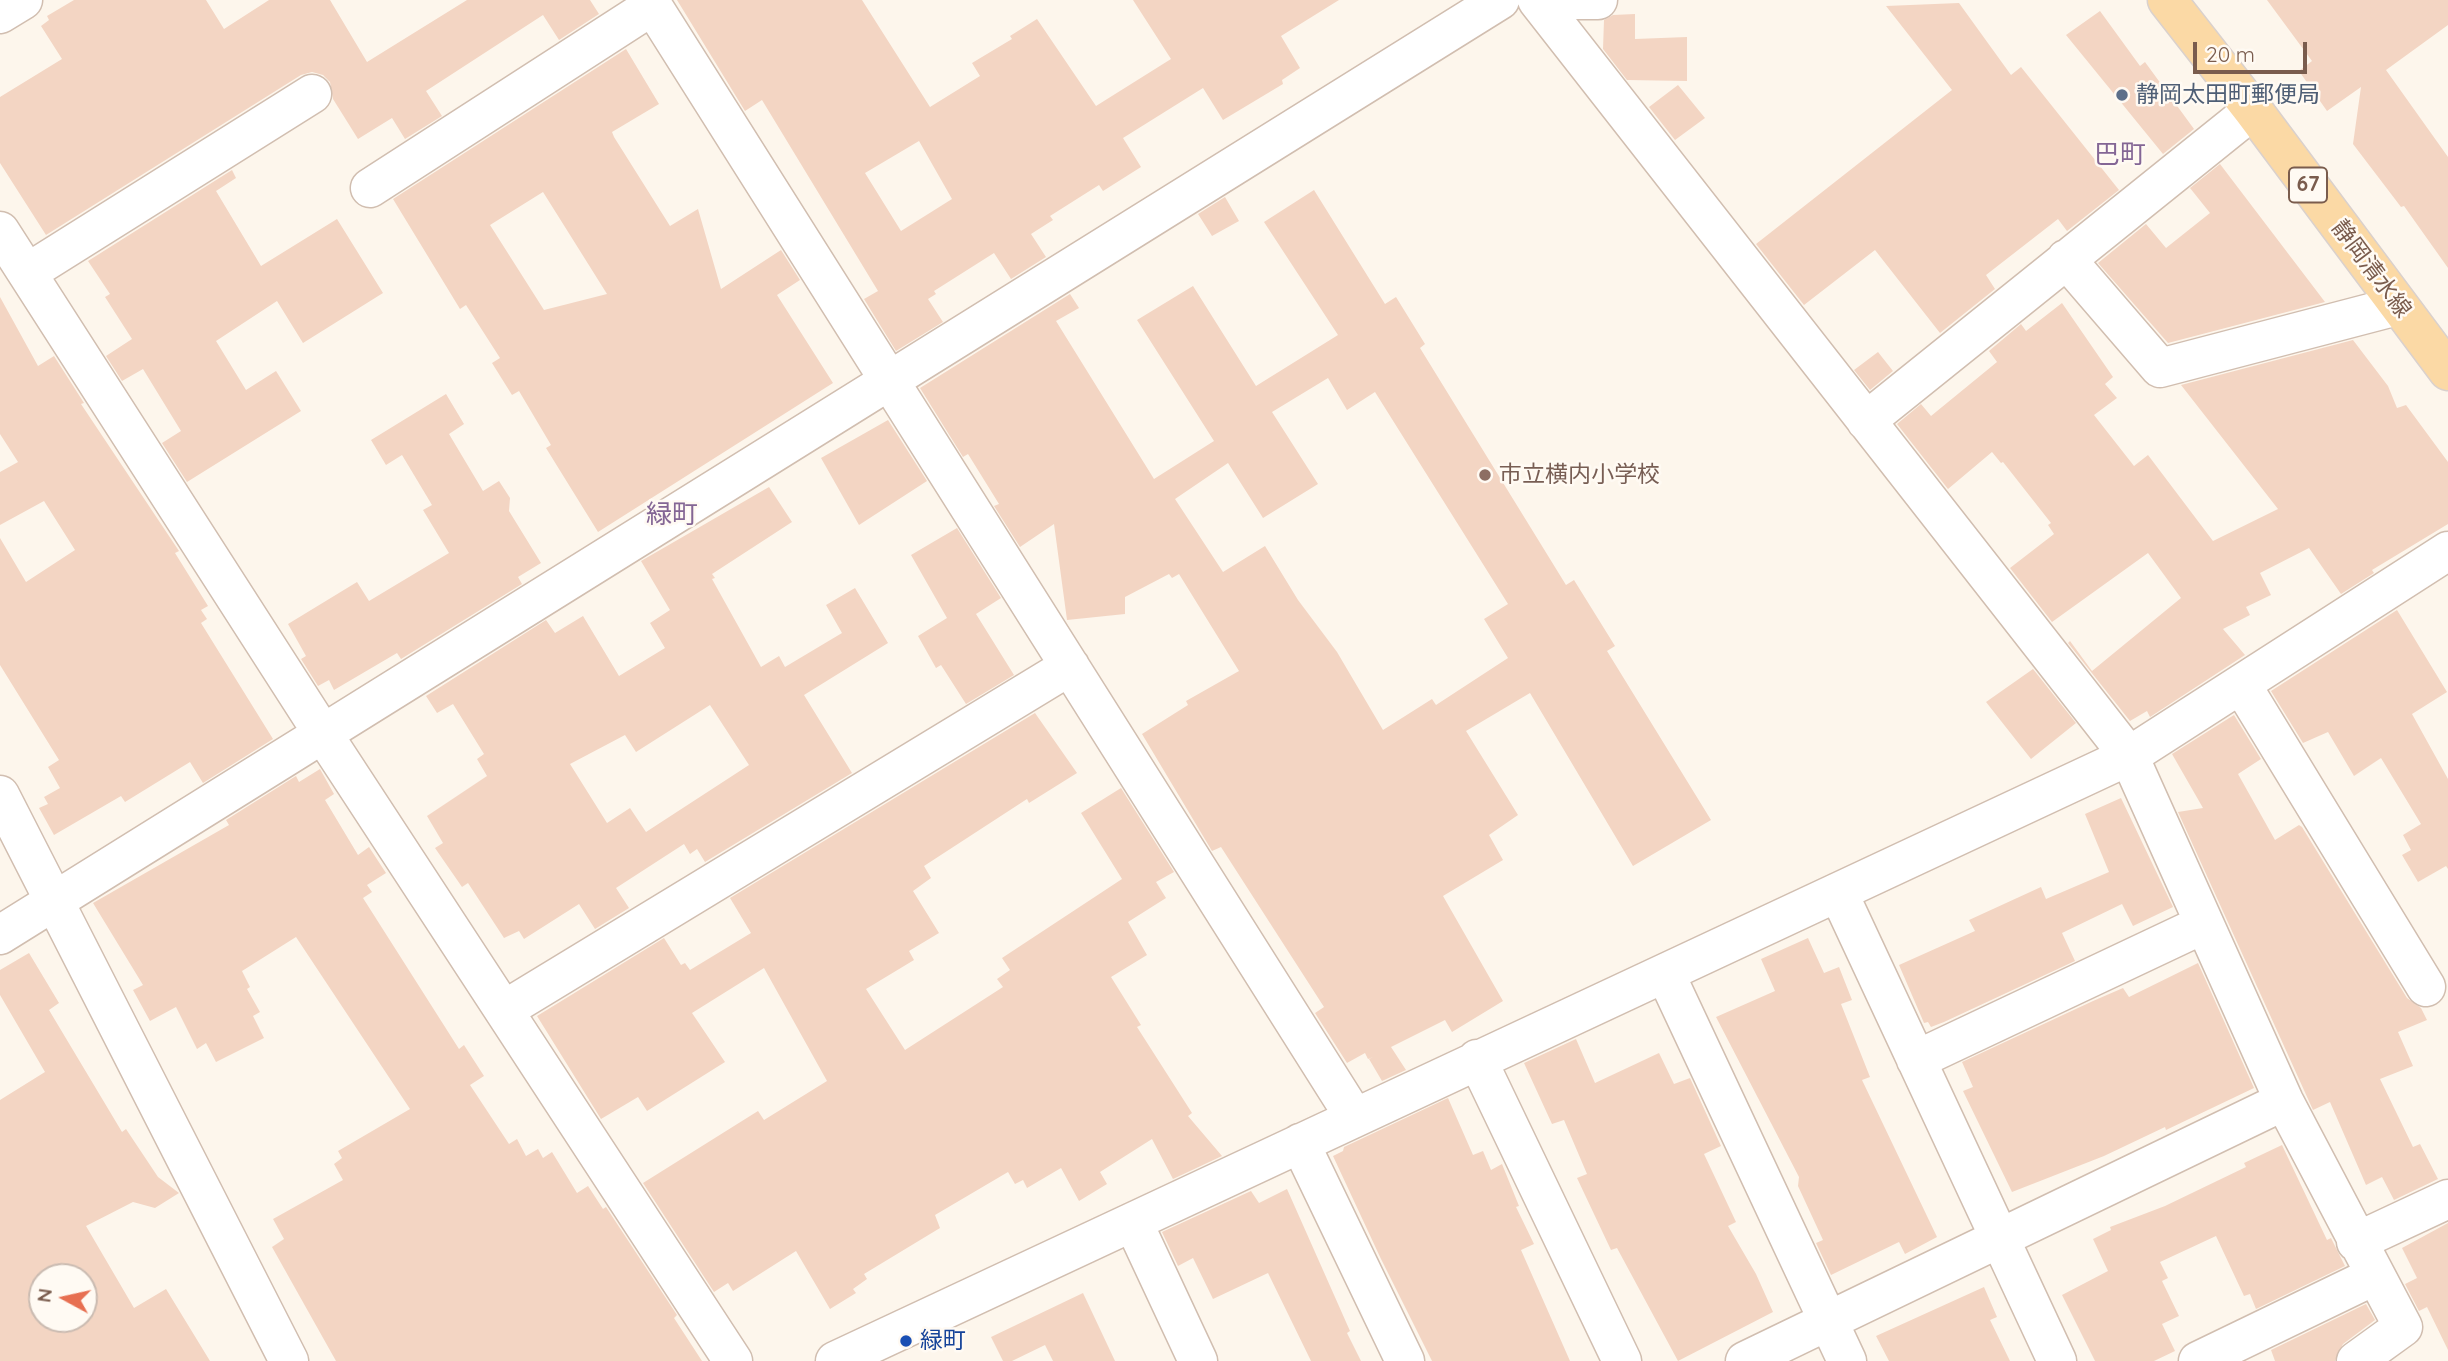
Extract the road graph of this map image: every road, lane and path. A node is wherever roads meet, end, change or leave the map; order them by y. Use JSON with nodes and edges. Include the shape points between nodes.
{"nodes":[{"id":1,"x":23,"y":0,"type":"edge"},
{"id":2,"x":1500,"y":0,"type":"edge"},
{"id":3,"x":1537,"y":0,"type":"edge"},
{"id":4,"x":1567,"y":0,"type":"edge"},
{"id":5,"x":1598,"y":0,"type":"edge"},
{"id":6,"x":2166,"y":0,"type":"edge"},
{"id":7,"x":651,"y":3,"type":"edge"},
{"id":8,"x":0,"y":15,"type":"edge"},
{"id":9,"x":312,"y":94,"type":"dead end"},
{"id":10,"x":2253,"y":110,"type":"junction"},
{"id":11,"x":370,"y":188,"type":"dead end"},
{"id":12,"x":0,"y":231,"type":"edge"},
{"id":13,"x":2066,"y":259,"type":"junction"},
{"id":14,"x":27,"y":273,"type":"junction"},
{"id":15,"x":2398,"y":306,"type":"junction"},
{"id":16,"x":2448,"y":371,"type":"edge"},
{"id":17,"x":892,"y":381,"type":"junction"},
{"id":18,"x":1866,"y":421,"type":"junction"},
{"id":19,"x":2448,"y":551,"type":"edge"},
{"id":20,"x":1070,"y":666,"type":"junction"},
{"id":21,"x":2241,"y":684,"type":"junction"},
{"id":22,"x":323,"y":734,"type":"junction"},
{"id":23,"x":2129,"y":756,"type":"junction"},
{"id":24,"x":0,"y":795,"type":"edge"},
{"id":25,"x":1838,"y":892,"type":"junction"},
{"id":26,"x":55,"y":900,"type":"junction"},
{"id":27,"x":2204,"y":924,"type":"junction"},
{"id":28,"x":0,"y":935,"type":"edge"},
{"id":29,"x":1665,"y":974,"type":"junction"},
{"id":30,"x":2426,"y":987,"type":"dead end"},
{"id":31,"x":504,"y":1010,"type":"junction"},
{"id":32,"x":1477,"y":1059,"type":"junction"},
{"id":33,"x":1916,"y":1060,"type":"junction"},
{"id":34,"x":2284,"y":1101,"type":"junction"},
{"id":35,"x":1355,"y":1118,"type":"junction"},
{"id":36,"x":1300,"y":1143,"type":"junction"},
{"id":37,"x":2448,"y":1199,"type":"edge"},
{"id":38,"x":1133,"y":1222,"type":"junction"},
{"id":39,"x":2000,"y":1238,"type":"junction"},
{"id":40,"x":2356,"y":1242,"type":"junction"},
{"id":41,"x":2374,"y":1276,"type":"junction"},
{"id":42,"x":1828,"y":1321,"type":"junction"},
{"id":43,"x":289,"y":1361,"type":"edge"},
{"id":44,"x":733,"y":1361,"type":"edge"},
{"id":45,"x":835,"y":1361,"type":"edge"},
{"id":46,"x":1198,"y":1361,"type":"edge"},
{"id":47,"x":1405,"y":1361,"type":"edge"},
{"id":48,"x":1622,"y":1361,"type":"edge"},
{"id":49,"x":1745,"y":1361,"type":"edge"},
{"id":50,"x":1847,"y":1361,"type":"edge"},
{"id":51,"x":2057,"y":1361,"type":"edge"},
{"id":52,"x":2198,"y":1361,"type":"edge"},
{"id":53,"x":2356,"y":1361,"type":"edge"}],
"edges":[{"from":1,"to":8,"type":"street"},
{"from":2,"to":17,"type":"street"},
{"from":3,"to":18,"type":"street"},
{"from":4,"to":5,"type":"street"},
{"from":6,"to":10,"type":"main road","name":"静岡清水線","number":"67"},
{"from":7,"to":11,"type":"street"},
{"from":7,"to":17,"type":"street"},
{"from":9,"to":14,"type":"street"},
{"from":10,"to":13,"type":"street"},
{"from":10,"to":15,"type":"main road","name":"静岡清水線","number":"67"},
{"from":12,"to":14,"type":"street"},
{"from":13,"to":15,"type":"street","via":[[2160,368]]},
{"from":13,"to":18,"type":"street"},
{"from":14,"to":22,"type":"street"},
{"from":15,"to":16,"type":"main road","name":"静岡清水線","number":"67"},
{"from":17,"to":20,"type":"street"},
{"from":17,"to":22,"type":"street"},
{"from":18,"to":23,"type":"street"},
{"from":19,"to":21,"type":"street"},
{"from":20,"to":31,"type":"street"},
{"from":20,"to":35,"type":"street"},
{"from":21,"to":23,"type":"street"},
{"from":21,"to":30,"type":"street"},
{"from":22,"to":26,"type":"street"},
{"from":22,"to":31,"type":"street"},
{"from":23,"to":25,"type":"street"},
{"from":23,"to":27,"type":"street"},
{"from":24,"to":26,"type":"street"},
{"from":25,"to":29,"type":"street"},
{"from":25,"to":33,"type":"street"},
{"from":26,"to":28,"type":"street"},
{"from":26,"to":43,"type":"street"},
{"from":27,"to":33,"type":"street"},
{"from":27,"to":34,"type":"street"},
{"from":29,"to":32,"type":"street"},
{"from":29,"to":42,"type":"street"},
{"from":31,"to":44,"type":"street"},
{"from":32,"to":35,"type":"street"},
{"from":32,"to":48,"type":"street"},
{"from":33,"to":39,"type":"street"},
{"from":34,"to":39,"type":"street"},
{"from":34,"to":40,"type":"street"},
{"from":35,"to":36,"type":"street"},
{"from":36,"to":38,"type":"street"},
{"from":36,"to":47,"type":"street"},
{"from":37,"to":40,"type":"street"},
{"from":38,"to":45,"type":"street"},
{"from":38,"to":46,"type":"street"},
{"from":39,"to":42,"type":"street"},
{"from":39,"to":51,"type":"street"},
{"from":40,"to":41,"type":"street"},
{"from":41,"to":52,"type":"street"},
{"from":41,"to":53,"type":"street","via":[[2403,1327]]},
{"from":42,"to":49,"type":"street"},
{"from":42,"to":50,"type":"street"}]}
